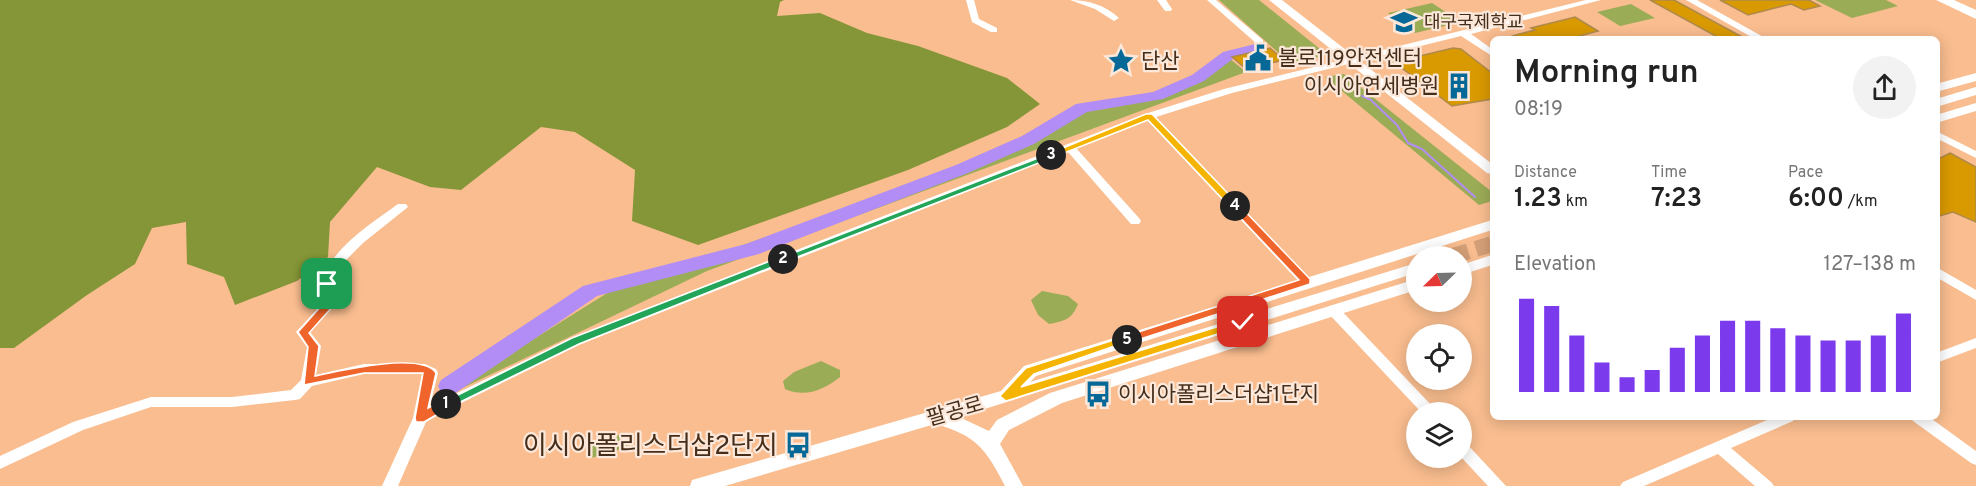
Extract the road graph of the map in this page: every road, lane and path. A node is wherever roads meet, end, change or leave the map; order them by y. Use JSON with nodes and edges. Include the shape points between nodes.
{"nodes":[{"id":1,"x":970,"y":0,"type":"edge"},
{"id":2,"x":1074,"y":0,"type":"edge"},
{"id":3,"x":1161,"y":0,"type":"edge"},
{"id":4,"x":1211,"y":0,"type":"edge"},
{"id":5,"x":1275,"y":0,"type":"edge"},
{"id":6,"x":1596,"y":0,"type":"edge"},
{"id":7,"x":1690,"y":0,"type":"edge"},
{"id":8,"x":1943,"y":0,"type":"edge"},
{"id":9,"x":1968,"y":0,"type":"edge"},
{"id":10,"x":1976,"y":4,"type":"edge"},
{"id":11,"x":1289,"y":6,"type":"edge"},
{"id":12,"x":1168,"y":9,"type":"dead end"},
{"id":13,"x":1976,"y":15,"type":"edge"},
{"id":14,"x":1114,"y":18,"type":"dead end"},
{"id":15,"x":994,"y":30,"type":"dead end"},
{"id":16,"x":1463,"y":33,"type":"junction"},
{"id":17,"x":1756,"y":36,"type":"edge"},
{"id":18,"x":1260,"y":42,"type":"dead end"},
{"id":19,"x":1490,"y":52,"type":"edge"},
{"id":20,"x":1350,"y":59,"type":"junction"},
{"id":21,"x":1976,"y":77,"type":"edge"},
{"id":22,"x":1940,"y":87,"type":"edge"},
{"id":23,"x":1976,"y":91,"type":"edge"},
{"id":24,"x":1940,"y":102,"type":"edge"},
{"id":25,"x":1976,"y":106,"type":"edge"},
{"id":26,"x":1149,"y":116,"type":"junction"},
{"id":27,"x":1940,"y":118,"type":"edge"},
{"id":28,"x":1940,"y":136,"type":"edge"},
{"id":29,"x":1070,"y":148,"type":"junction"},
{"id":30,"x":1976,"y":155,"type":"edge"},
{"id":31,"x":1490,"y":168,"type":"edge"},
{"id":32,"x":402,"y":207,"type":"dead end"},
{"id":33,"x":1135,"y":221,"type":"dead end"},
{"id":34,"x":1490,"y":226,"type":"edge"},
{"id":35,"x":1490,"y":261,"type":"edge"},
{"id":36,"x":1472,"y":266,"type":"edge"},
{"id":37,"x":1406,"y":271,"type":"edge"},
{"id":38,"x":1940,"y":274,"type":"edge"},
{"id":39,"x":1306,"y":282,"type":"junction"},
{"id":40,"x":1406,"y":287,"type":"edge"},
{"id":41,"x":1976,"y":296,"type":"edge"},
{"id":42,"x":1333,"y":310,"type":"junction"},
{"id":43,"x":1976,"y":343,"type":"edge"},
{"id":44,"x":1940,"y":356,"type":"edge"},
{"id":45,"x":308,"y":382,"type":"junction"},
{"id":46,"x":1006,"y":396,"type":"junction"},
{"id":47,"x":1056,"y":398,"type":"junction"},
{"id":48,"x":1420,"y":402,"type":"edge"},
{"id":49,"x":935,"y":417,"type":"junction"},
{"id":50,"x":420,"y":418,"type":"junction"},
{"id":51,"x":1782,"y":420,"type":"edge"},
{"id":52,"x":1922,"y":420,"type":"edge"},
{"id":53,"x":991,"y":442,"type":"junction"},
{"id":54,"x":1721,"y":448,"type":"junction"},
{"id":55,"x":1472,"y":459,"type":"edge"},
{"id":56,"x":1976,"y":459,"type":"edge"},
{"id":57,"x":0,"y":463,"type":"edge"},
{"id":58,"x":390,"y":486,"type":"edge"},
{"id":59,"x":699,"y":486,"type":"edge"},
{"id":60,"x":1014,"y":486,"type":"edge"},
{"id":61,"x":1498,"y":486,"type":"edge"},
{"id":62,"x":1628,"y":486,"type":"edge"},
{"id":63,"x":1766,"y":486,"type":"edge"}],
"edges":[{"from":1,"to":15,"type":"street","via":[[975,20]]},
{"from":2,"to":14,"type":"street"},
{"from":3,"to":12,"type":"street"},
{"from":4,"to":18,"type":"street"},
{"from":5,"to":11,"type":"main road"},
{"from":6,"to":16,"type":"street"},
{"from":7,"to":17,"type":"street"},
{"from":8,"to":13,"type":"highway"},
{"from":9,"to":10,"type":"highway"},
{"from":11,"to":20,"type":"main road"},
{"from":16,"to":19,"type":"street"},
{"from":16,"to":20,"type":"street"},
{"from":20,"to":26,"type":"street"},
{"from":20,"to":31,"type":"main road"},
{"from":21,"to":22,"type":"main road"},
{"from":23,"to":24,"type":"main road"},
{"from":25,"to":27,"type":"main road"},
{"from":26,"to":29,"type":"street"},
{"from":26,"to":39,"type":"street"},
{"from":28,"to":30,"type":"street"},
{"from":29,"to":33,"type":"street"},
{"from":29,"to":50,"type":"street","via":[[576,341]]},
{"from":32,"to":45,"type":"street","via":[[365,235],[332,270],[327,284],[328,305],[303,332],[314,346]]},
{"from":34,"to":39,"type":"main road"},
{"from":35,"to":36,"type":"main road"},
{"from":37,"to":46,"type":"main road","name":"팔공로"},
{"from":38,"to":41,"type":"street"},
{"from":39,"to":46,"type":"main road","via":[[1030,371]]},
{"from":40,"to":42,"type":"main road"},
{"from":42,"to":47,"type":"main road"},
{"from":42,"to":48,"type":"street"},
{"from":43,"to":44,"type":"street"},
{"from":45,"to":50,"type":"street","via":[[364,369],[425,369],[431,373]]},
{"from":45,"to":57,"type":"street","via":[[295,395],[232,402],[151,402],[78,426]]},
{"from":46,"to":47,"type":"main road"},
{"from":46,"to":49,"type":"main road","name":"팔공로"},
{"from":47,"to":53,"type":"main road","via":[[1003,425]]},
{"from":49,"to":53,"type":"main road","via":[[967,425]]},
{"from":49,"to":59,"type":"main road","name":"팔공로"},
{"from":50,"to":58,"type":"street"},
{"from":51,"to":54,"type":"street"},
{"from":52,"to":56,"type":"street"},
{"from":53,"to":60,"type":"main road"},
{"from":54,"to":62,"type":"street"},
{"from":54,"to":63,"type":"street"},
{"from":55,"to":61,"type":"street"}]}
